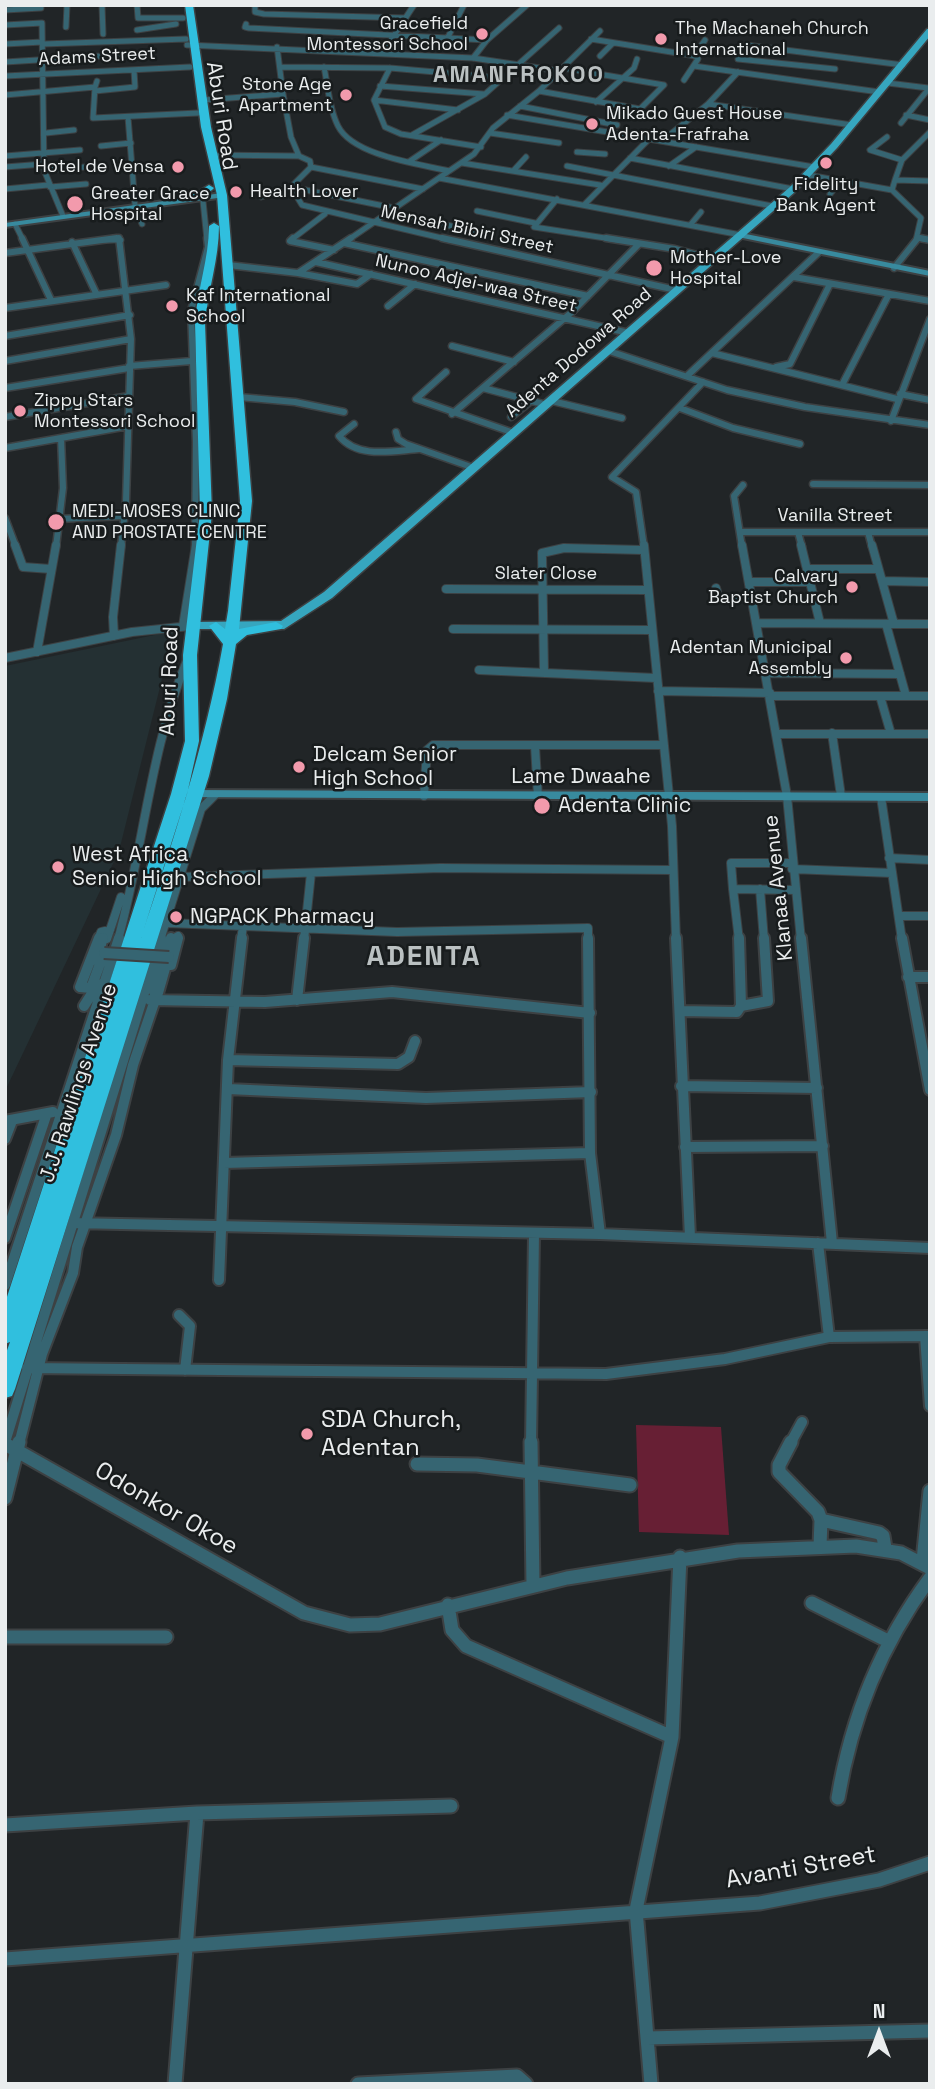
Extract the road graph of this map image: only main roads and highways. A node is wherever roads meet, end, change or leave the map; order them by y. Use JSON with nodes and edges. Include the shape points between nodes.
{"nodes":[{"id":1,"x":182,"y":5,"type":"edge"},
{"id":2,"x":188,"y":5,"type":"edge"},
{"id":3,"x":929,"y":32,"type":"edge"},
{"id":4,"x":189,"y":43,"type":"junction"},
{"id":5,"x":208,"y":151,"type":"junction"},
{"id":6,"x":206,"y":198,"type":"junction"},
{"id":7,"x":235,"y":611,"type":"junction"},
{"id":8,"x":200,"y":626,"type":"junction"},
{"id":9,"x":232,"y":626,"type":"junction"},
{"id":10,"x":257,"y":626,"type":"junction"},
{"id":11,"x":276,"y":626,"type":"junction"},
{"id":12,"x":229,"y":643,"type":"junction"},
{"id":13,"x":190,"y":789,"type":"junction"},
{"id":14,"x":215,"y":793,"type":"road end"},
{"id":15,"x":5,"y":1335,"type":"edge"},
{"id":16,"x":5,"y":1389,"type":"edge"}],
"edges":[{"from":1,"to":4,"type":"highway","name":"Aburi Road"},
{"from":2,"to":4,"type":"highway","name":"Aburi Road"},
{"from":3,"to":11,"type":"main road","name":"Adenta Dodowa Road","via":[[793,190],[328,595],[292,621]]},
{"from":4,"to":5,"type":"highway","name":"Aburi Road","via":[[203,100]]},
{"from":4,"to":5,"type":"highway","name":"Aburi Road"},
{"from":5,"to":6,"type":"highway","name":"Aburi Road"},
{"from":6,"to":7,"type":"highway","name":"Aburi Road","via":[[222,220],[239,397],[246,501]]},
{"from":6,"to":8,"type":"highway","name":"Aburi Road","via":[[215,234],[202,295],[199,340],[206,513]]},
{"from":7,"to":9,"type":"highway","name":"Aburi Road"},
{"from":7,"to":10,"type":"highway","via":[[240,621]]},
{"from":8,"to":9,"type":"main road","name":"Adenta Dodowa Road"},
{"from":8,"to":12,"type":"highway"},
{"from":8,"to":13,"type":"highway","name":"Aburi Road","via":[[190,649]]},
{"from":9,"to":10,"type":"main road","name":"Adenta Dodowa Road"},
{"from":9,"to":12,"type":"highway","name":"Aburi Road"},
{"from":10,"to":11,"type":"main road","name":"Adenta Dodowa Road"},
{"from":11,"to":12,"type":"highway","via":[[243,632]]},
{"from":12,"to":13,"type":"highway","name":"Aburi Road","via":[[220,699]]},
{"from":13,"to":14,"type":"highway"},
{"from":13,"to":15,"type":"highway","name":"Aburi Road","via":[[70,1102]]},
{"from":13,"to":16,"type":"highway","name":"J.J. Rawlings Avenue","via":[[169,899],[74,1196]]}]}
